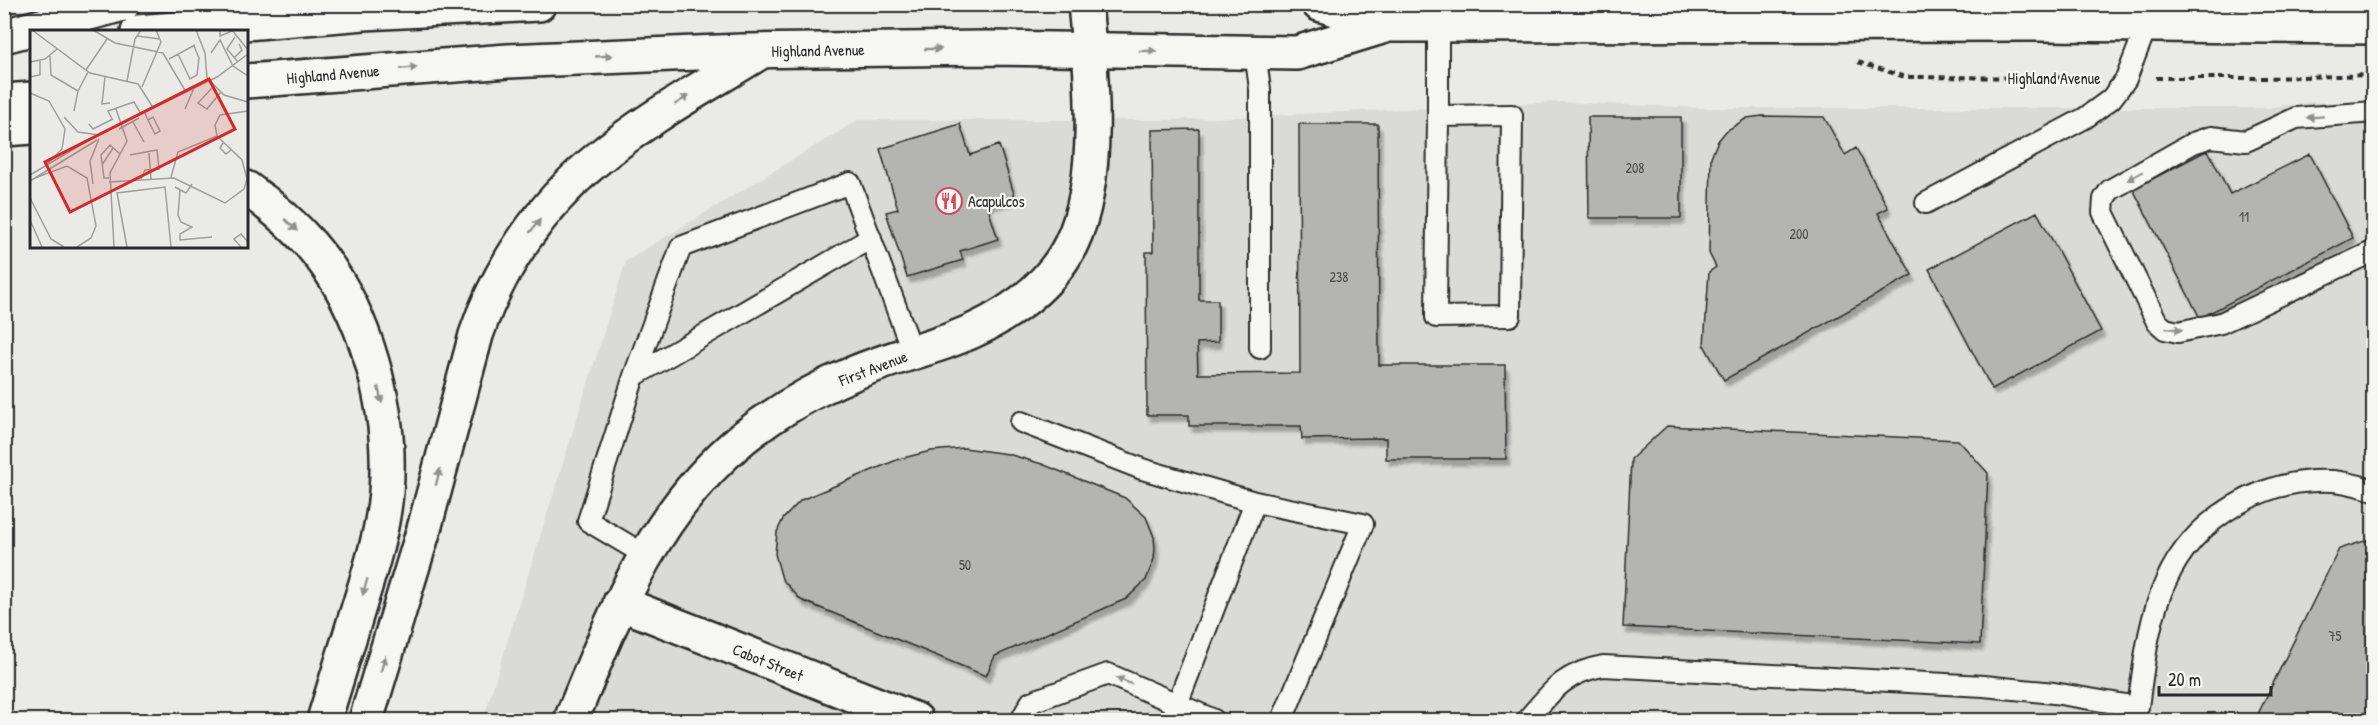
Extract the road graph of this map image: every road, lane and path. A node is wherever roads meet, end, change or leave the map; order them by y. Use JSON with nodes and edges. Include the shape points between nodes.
{"nodes":[{"id":1,"x":123,"y":4,"type":"edge"},
{"id":2,"x":539,"y":4,"type":"edge"},
{"id":3,"x":1085,"y":4,"type":"edge"},
{"id":4,"x":1319,"y":4,"type":"edge"},
{"id":5,"x":2037,"y":14,"type":"edge"},
{"id":6,"x":1386,"y":15,"type":"edge"},
{"id":7,"x":1561,"y":15,"type":"edge"},
{"id":8,"x":1741,"y":15,"type":"edge"},
{"id":9,"x":2147,"y":25,"type":"junction"},
{"id":10,"x":1438,"y":26,"type":"junction"},
{"id":11,"x":2373,"y":27,"type":"edge"},
{"id":12,"x":163,"y":30,"type":"edge"},
{"id":13,"x":4,"y":36,"type":"edge"},
{"id":14,"x":30,"y":40,"type":"edge"},
{"id":15,"x":4,"y":42,"type":"edge"},
{"id":16,"x":1090,"y":50,"type":"junction"},
{"id":17,"x":762,"y":51,"type":"junction"},
{"id":18,"x":1255,"y":52,"type":"junction"},
{"id":19,"x":1851,"y":60,"type":"dead end"},
{"id":20,"x":2373,"y":75,"type":"edge"},
{"id":21,"x":2126,"y":79,"type":"junction"},
{"id":22,"x":248,"y":81,"type":"edge"},
{"id":23,"x":30,"y":99,"type":"edge"},
{"id":24,"x":4,"y":101,"type":"edge"},
{"id":25,"x":2373,"y":112,"type":"edge"},
{"id":26,"x":1438,"y":116,"type":"junction"},
{"id":27,"x":30,"y":127,"type":"edge"},
{"id":28,"x":4,"y":129,"type":"edge"},
{"id":29,"x":248,"y":189,"type":"edge"},
{"id":30,"x":1926,"y":203,"type":"dead end"},
{"id":31,"x":871,"y":238,"type":"junction"},
{"id":32,"x":2373,"y":251,"type":"edge"},
{"id":33,"x":1260,"y":348,"type":"dead end"},
{"id":34,"x":913,"y":353,"type":"junction"},
{"id":35,"x":634,"y":376,"type":"junction"},
{"id":36,"x":1021,"y":422,"type":"dead end"},
{"id":37,"x":2373,"y":490,"type":"edge"},
{"id":38,"x":1255,"y":502,"type":"junction"},
{"id":39,"x":645,"y":555,"type":"junction"},
{"id":40,"x":620,"y":603,"type":"junction"},
{"id":41,"x":1174,"y":712,"type":"edge"},
{"id":42,"x":2138,"y":714,"type":"edge"},
{"id":43,"x":324,"y":720,"type":"edge"},
{"id":44,"x":366,"y":720,"type":"edge"},
{"id":45,"x":571,"y":720,"type":"edge"},
{"id":46,"x":916,"y":720,"type":"edge"},
{"id":47,"x":1021,"y":720,"type":"edge"},
{"id":48,"x":1214,"y":720,"type":"edge"},
{"id":49,"x":1282,"y":720,"type":"edge"},
{"id":50,"x":1527,"y":720,"type":"edge"}],
"edges":[{"from":1,"to":13,"type":"main road"},
{"from":2,"to":12,"type":"main road"},
{"from":3,"to":16,"type":"main road","name":"First Avenue"},
{"from":4,"to":6,"type":"main road","name":"Highland Avenue"},
{"from":5,"to":8,"type":"main road","name":"Highland Avenue"},
{"from":5,"to":9,"type":"main road","name":"Highland Avenue"},
{"from":6,"to":10,"type":"main road","name":"Highland Avenue"},
{"from":6,"to":18,"type":"main road","name":"Highland Avenue","via":[[1297,53]]},
{"from":7,"to":8,"type":"main road","name":"Highland Avenue"},
{"from":7,"to":10,"type":"main road","name":"Highland Avenue"},
{"from":9,"to":11,"type":"main road","name":"Highland Avenue"},
{"from":9,"to":21,"type":"lane"},
{"from":10,"to":26,"type":"lane"},
{"from":14,"to":15,"type":"main road"},
{"from":17,"to":16,"type":"main road","name":"Highland Avenue","one_way":true},
{"from":16,"to":18,"type":"main road","name":"Highland Avenue","one_way":true},
{"from":16,"to":34,"type":"main road","name":"First Avenue","via":[[1088,184],[1080,222],[1060,264],[1044,282],[980,328]]},
{"from":22,"to":17,"type":"main road","name":"Highland Avenue","one_way":true,"via":[[497,62]]},
{"from":44,"to":17,"type":"main road","one_way":true,"via":[[424,529],[476,335],[502,274],[555,201],[594,162],[646,123]]},
{"from":18,"to":33,"type":"lane","via":[[1260,89]]},
{"from":19,"to":21,"type":"path","name":"Highland Avenue","via":[[1905,77]]},
{"from":20,"to":21,"type":"path","name":"Highland Avenue"},
{"from":21,"to":30,"type":"lane","via":[[2111,99],[2085,118]]},
{"from":23,"to":24,"type":"main road"},
{"from":25,"to":32,"type":"lane","one_way":true,"via":[[2296,118],[2246,141],[2211,137],[2193,143],[2110,190],[2103,212],[2157,322],[2178,332],[2221,323]]},
{"from":26,"to":26,"type":"lane","via":[[1436,317],[1510,316],[1512,115]]},
{"from":27,"to":28,"type":"main road"},
{"from":29,"to":43,"type":"main road","one_way":true,"via":[[312,245],[338,285],[367,348],[382,404],[387,472],[380,535]]},
{"from":31,"to":34,"type":"lane"},
{"from":31,"to":35,"type":"lane"},
{"from":31,"to":35,"type":"lane","via":[[850,183],[681,247]]},
{"from":34,"to":39,"type":"main road","name":"First Avenue","via":[[824,387],[745,437],[681,499]]},
{"from":35,"to":39,"type":"lane","via":[[588,521]]},
{"from":36,"to":38,"type":"lane","via":[[1142,469]]},
{"from":37,"to":42,"type":"lane","via":[[2335,481],[2292,483],[2244,501],[2202,529],[2174,565],[2156,607]]},
{"from":38,"to":41,"type":"lane"},
{"from":38,"to":49,"type":"lane","via":[[1363,524]]},
{"from":39,"to":40,"type":"main road","name":"First Avenue"},
{"from":40,"to":45,"type":"main road","name":"First Avenue"},
{"from":40,"to":46,"type":"main road","name":"Cabot Street"},
{"from":41,"to":47,"type":"lane","one_way":true,"via":[[1108,674],[1031,702]]},
{"from":41,"to":48,"type":"lane"},
{"from":42,"to":50,"type":"lane","via":[[2054,693],[1984,686],[1603,666],[1566,679]]}]}
